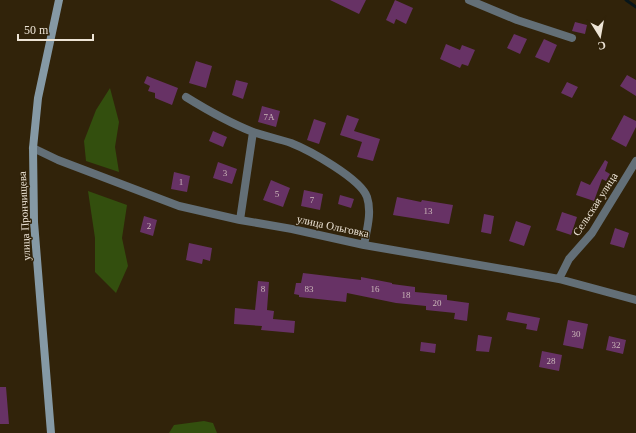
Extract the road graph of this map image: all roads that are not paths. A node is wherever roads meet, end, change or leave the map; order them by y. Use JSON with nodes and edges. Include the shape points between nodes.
{"nodes":[{"id":1,"x":59,"y":0,"type":"edge"},
{"id":2,"x":469,"y":0,"type":"edge"},
{"id":3,"x":572,"y":38,"type":"dead end"},
{"id":4,"x":186,"y":97,"type":"dead end"},
{"id":5,"x":253,"y":132,"type":"junction"},
{"id":6,"x":33,"y":148,"type":"junction"},
{"id":7,"x":636,"y":161,"type":"edge"},
{"id":8,"x":240,"y":220,"type":"junction"},
{"id":9,"x":364,"y":245,"type":"junction"},
{"id":10,"x":559,"y":280,"type":"junction"},
{"id":11,"x":636,"y":300,"type":"edge"},
{"id":12,"x":51,"y":433,"type":"edge"}],
"edges":[{"from":1,"to":6,"type":"street","name":"улица Прончищева","via":[[38,98]]},
{"from":2,"to":3,"type":"street","via":[[517,20]]},
{"from":4,"to":5,"type":"street"},
{"from":5,"to":8,"type":"street"},
{"from":5,"to":9,"type":"street","via":[[291,144],[324,160],[352,179],[367,195],[370,210]]},
{"from":6,"to":8,"type":"street","name":"улица Ольговка","via":[[179,206]]},
{"from":6,"to":12,"type":"street","name":"улица Прончищева","via":[[34,222]]},
{"from":7,"to":10,"type":"street","name":"Сельская улица","via":[[592,233],[569,259]]},
{"from":8,"to":9,"type":"street","name":"улица Ольговка"},
{"from":9,"to":10,"type":"street","name":"улица Ольговка"},
{"from":10,"to":11,"type":"street","name":"улица Ольговка"}]}
